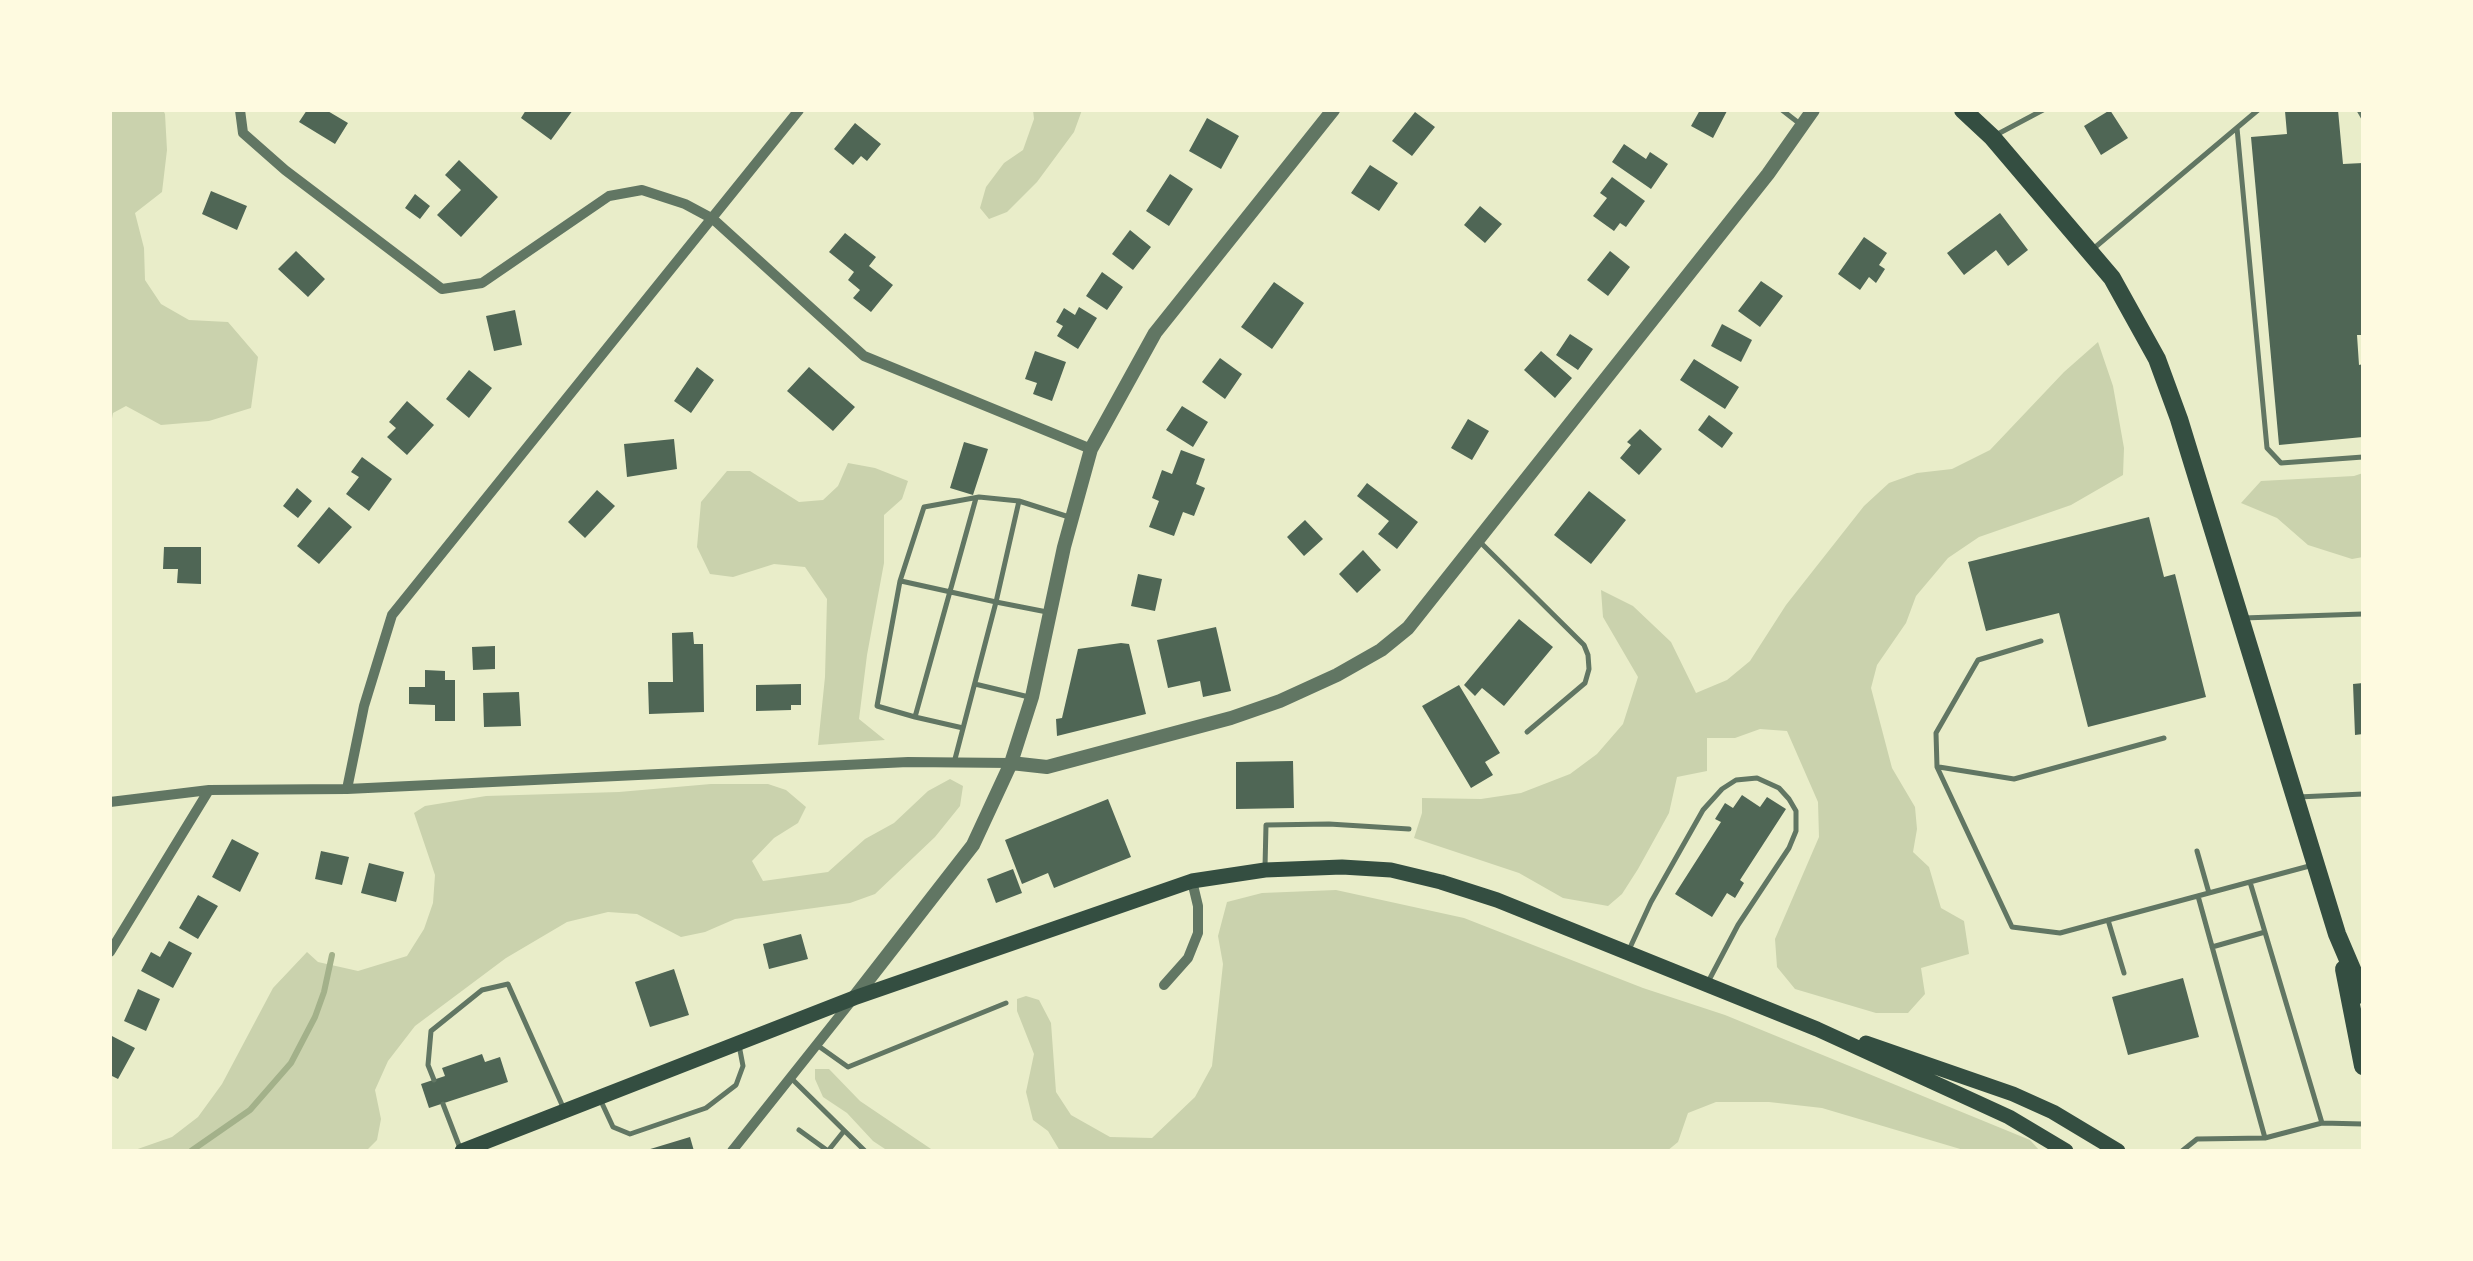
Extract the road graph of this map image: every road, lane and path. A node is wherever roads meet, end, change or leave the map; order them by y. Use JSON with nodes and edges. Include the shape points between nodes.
{"nodes":[{"id":1,"x":240,"y":110,"type":"edge"},
{"id":2,"x":799,"y":110,"type":"edge"},
{"id":3,"x":1333,"y":110,"type":"edge"},
{"id":4,"x":1782,"y":110,"type":"edge"},
{"id":5,"x":1813,"y":110,"type":"edge"},
{"id":6,"x":1963,"y":110,"type":"edge"},
{"id":7,"x":2044,"y":110,"type":"edge"},
{"id":8,"x":2258,"y":110,"type":"edge"},
{"id":9,"x":2359,"y":110,"type":"edge"},
{"id":10,"x":2363,"y":116,"type":"edge"},
{"id":11,"x":1802,"y":126,"type":"junction"},
{"id":12,"x":2237,"y":128,"type":"junction"},
{"id":13,"x":1992,"y":137,"type":"junction"},
{"id":14,"x":712,"y":219,"type":"junction"},
{"id":15,"x":2090,"y":250,"type":"junction"},
{"id":16,"x":1091,"y":449,"type":"junction"},
{"id":17,"x":2363,"y":457,"type":"edge"},
{"id":18,"x":976,"y":498,"type":"junction"},
{"id":19,"x":1019,"y":501,"type":"junction"},
{"id":20,"x":1072,"y":518,"type":"junction"},
{"id":21,"x":1479,"y":541,"type":"junction"},
{"id":22,"x":900,"y":580,"type":"junction"},
{"id":23,"x":950,"y":592,"type":"junction"},
{"id":24,"x":996,"y":602,"type":"junction"},
{"id":25,"x":1050,"y":613,"type":"junction"},
{"id":26,"x":2363,"y":614,"type":"edge"},
{"id":27,"x":2240,"y":618,"type":"junction"},
{"id":28,"x":2041,"y":641,"type":"dead end"},
{"id":29,"x":975,"y":684,"type":"junction"},
{"id":30,"x":1032,"y":698,"type":"junction"},
{"id":31,"x":916,"y":717,"type":"junction"},
{"id":32,"x":963,"y":728,"type":"junction"},
{"id":33,"x":1527,"y":732,"type":"dead end"},
{"id":34,"x":2164,"y":738,"type":"dead end"},
{"id":35,"x":955,"y":762,"type":"junction"},
{"id":36,"x":1011,"y":763,"type":"junction"},
{"id":37,"x":1937,"y":767,"type":"junction"},
{"id":38,"x":348,"y":788,"type":"junction"},
{"id":39,"x":208,"y":790,"type":"junction"},
{"id":40,"x":2363,"y":794,"type":"edge"},
{"id":41,"x":2295,"y":797,"type":"junction"},
{"id":42,"x":110,"y":802,"type":"edge"},
{"id":43,"x":1410,"y":829,"type":"dead end"},
{"id":44,"x":2197,"y":851,"type":"dead end"},
{"id":45,"x":2316,"y":864,"type":"junction"},
{"id":46,"x":1264,"y":870,"type":"junction"},
{"id":47,"x":1192,"y":881,"type":"junction"},
{"id":48,"x":2250,"y":882,"type":"junction"},
{"id":49,"x":2209,"y":894,"type":"junction"},
{"id":50,"x":2198,"y":896,"type":"junction"},
{"id":51,"x":2108,"y":920,"type":"junction"},
{"id":52,"x":2265,"y":932,"type":"junction"},
{"id":53,"x":2337,"y":934,"type":"junction"},
{"id":54,"x":2212,"y":947,"type":"junction"},
{"id":55,"x":110,"y":952,"type":"edge"},
{"id":56,"x":1628,"y":953,"type":"junction"},
{"id":57,"x":2124,"y":973,"type":"dead end"},
{"id":58,"x":1707,"y":984,"type":"junction"},
{"id":59,"x":1164,"y":985,"type":"dead end"},
{"id":60,"x":2363,"y":994,"type":"edge"},
{"id":61,"x":854,"y":998,"type":"junction"},
{"id":62,"x":1006,"y":1004,"type":"dead end"},
{"id":63,"x":1816,"y":1029,"type":"junction"},
{"id":64,"x":739,"y":1042,"type":"junction"},
{"id":65,"x":817,"y":1045,"type":"junction"},
{"id":66,"x":2363,"y":1066,"type":"edge"},
{"id":67,"x":790,"y":1078,"type":"junction"},
{"id":68,"x":434,"y":1080,"type":"dead end"},
{"id":69,"x":599,"y":1096,"type":"junction"},
{"id":70,"x":442,"y":1104,"type":"dead end"},
{"id":71,"x":564,"y":1110,"type":"junction"},
{"id":72,"x":2322,"y":1123,"type":"junction"},
{"id":73,"x":2363,"y":1124,"type":"edge"},
{"id":74,"x":799,"y":1130,"type":"dead end"},
{"id":75,"x":844,"y":1131,"type":"junction"},
{"id":76,"x":2266,"y":1138,"type":"junction"},
{"id":77,"x":462,"y":1151,"type":"edge"},
{"id":78,"x":732,"y":1151,"type":"edge"},
{"id":79,"x":864,"y":1151,"type":"edge"},
{"id":80,"x":2066,"y":1151,"type":"edge"},
{"id":81,"x":2118,"y":1151,"type":"edge"},
{"id":82,"x":2182,"y":1151,"type":"edge"}],
"edges":[{"from":1,"to":14,"type":"street","via":[[243,133],[271,158],[442,289],[482,283],[609,196],[642,190]]},
{"from":2,"to":14,"type":"street"},
{"from":3,"to":16,"type":"street","via":[[1156,333]]},
{"from":4,"to":11,"type":"lane"},
{"from":5,"to":11,"type":"street"},
{"from":6,"to":13,"type":"main road"},
{"from":7,"to":13,"type":"lane"},
{"from":8,"to":12,"type":"lane"},
{"from":9,"to":10,"type":"lane"},
{"from":11,"to":21,"type":"street"},
{"from":12,"to":15,"type":"lane"},
{"from":12,"to":17,"type":"lane","via":[[2268,448],[2282,463]]},
{"from":13,"to":15,"type":"main road"},
{"from":14,"to":16,"type":"street","via":[[864,356]]},
{"from":14,"to":38,"type":"street","via":[[392,615]]},
{"from":15,"to":27,"type":"main road","via":[[2157,359]]},
{"from":16,"to":20,"type":"street"},
{"from":18,"to":19,"type":"lane"},
{"from":18,"to":22,"type":"lane","via":[[924,506]]},
{"from":18,"to":23,"type":"lane"},
{"from":19,"to":20,"type":"lane"},
{"from":19,"to":24,"type":"lane"},
{"from":20,"to":25,"type":"street"},
{"from":21,"to":33,"type":"lane","via":[[1588,655],[1584,683]]},
{"from":21,"to":36,"type":"street","via":[[1408,628],[1337,675],[1231,718],[1081,760],[1047,767]]},
{"from":22,"to":23,"type":"lane"},
{"from":22,"to":31,"type":"lane","via":[[877,706]]},
{"from":23,"to":24,"type":"lane"},
{"from":23,"to":31,"type":"lane"},
{"from":24,"to":25,"type":"lane"},
{"from":24,"to":29,"type":"lane"},
{"from":25,"to":30,"type":"street"},
{"from":26,"to":27,"type":"lane"},
{"from":27,"to":41,"type":"main road"},
{"from":28,"to":37,"type":"lane","via":[[1978,660],[1936,733]]},
{"from":29,"to":30,"type":"lane"},
{"from":29,"to":32,"type":"lane"},
{"from":30,"to":36,"type":"street"},
{"from":31,"to":32,"type":"lane"},
{"from":32,"to":35,"type":"lane"},
{"from":34,"to":37,"type":"lane","via":[[2014,780]]},
{"from":35,"to":36,"type":"street"},
{"from":35,"to":38,"type":"street"},
{"from":36,"to":61,"type":"street","via":[[973,845]]},
{"from":37,"to":51,"type":"lane","via":[[2012,927],[2060,933]]},
{"from":38,"to":39,"type":"street"},
{"from":39,"to":42,"type":"street"},
{"from":39,"to":55,"type":"street"},
{"from":40,"to":41,"type":"lane"},
{"from":41,"to":45,"type":"main road"},
{"from":43,"to":46,"type":"lane","via":[[1266,825]]},
{"from":44,"to":49,"type":"lane"},
{"from":45,"to":48,"type":"lane"},
{"from":45,"to":53,"type":"main road"},
{"from":46,"to":47,"type":"main road"},
{"from":46,"to":56,"type":"main road","via":[[1391,870],[1497,900]]},
{"from":47,"to":59,"type":"street","via":[[1198,933],[1188,958]]},
{"from":47,"to":61,"type":"main road"},
{"from":48,"to":49,"type":"lane"},
{"from":48,"to":52,"type":"lane"},
{"from":49,"to":50,"type":"lane"},
{"from":50,"to":51,"type":"lane"},
{"from":50,"to":54,"type":"lane"},
{"from":51,"to":57,"type":"lane"},
{"from":52,"to":54,"type":"lane"},
{"from":52,"to":72,"type":"lane"},
{"from":53,"to":60,"type":"main road"},
{"from":53,"to":66,"type":"main road"},
{"from":54,"to":76,"type":"lane"},
{"from":56,"to":58,"type":"main road"},
{"from":56,"to":58,"type":"lane","via":[[1703,810],[1736,780],[1757,778],[1789,799],[1796,830]]},
{"from":58,"to":63,"type":"main road"},
{"from":61,"to":64,"type":"main road"},
{"from":61,"to":65,"type":"street"},
{"from":62,"to":65,"type":"lane","via":[[848,1067]]},
{"from":63,"to":80,"type":"main road","via":[[2009,1117]]},
{"from":63,"to":81,"type":"main road","via":[[2013,1094]]},
{"from":64,"to":69,"type":"main road"},
{"from":64,"to":69,"type":"lane","via":[[736,1085],[706,1108],[630,1134],[613,1126]]},
{"from":65,"to":67,"type":"street"},
{"from":67,"to":75,"type":"lane"},
{"from":67,"to":78,"type":"street"},
{"from":68,"to":71,"type":"lane","via":[[428,1065],[431,1031],[482,990],[508,984]]},
{"from":69,"to":71,"type":"main road"},
{"from":70,"to":77,"type":"lane"},
{"from":71,"to":77,"type":"main road"},
{"from":72,"to":73,"type":"lane"},
{"from":72,"to":76,"type":"lane"},
{"from":74,"to":75,"type":"lane","via":[[828,1151]]},
{"from":75,"to":79,"type":"lane"},
{"from":76,"to":82,"type":"lane","via":[[2196,1139]]}]}
